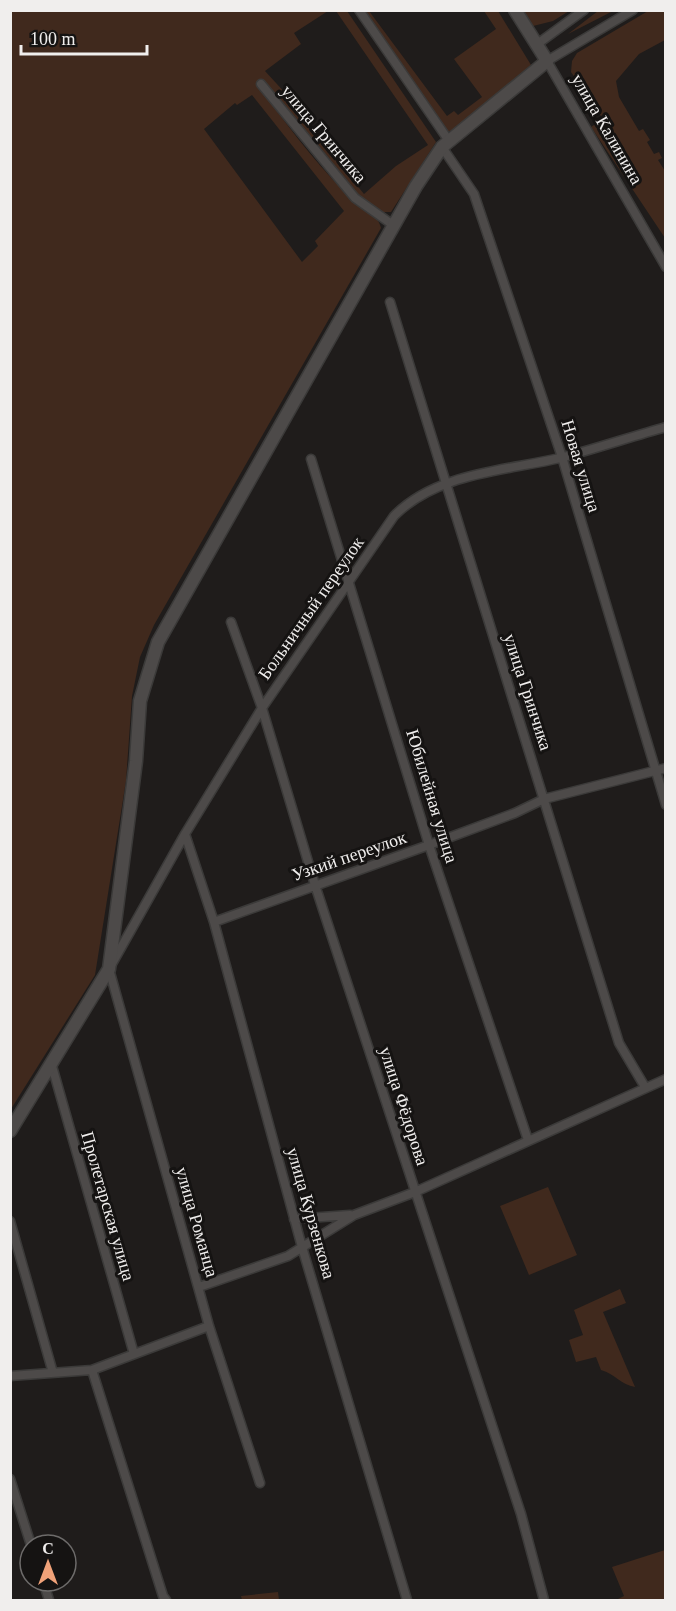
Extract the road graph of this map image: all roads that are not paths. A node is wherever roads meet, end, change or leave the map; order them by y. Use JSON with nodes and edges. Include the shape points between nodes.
{"nodes":[{"id":1,"x":359,"y":10,"type":"edge"},
{"id":2,"x":515,"y":10,"type":"edge"},
{"id":3,"x":584,"y":10,"type":"edge"},
{"id":4,"x":633,"y":10,"type":"edge"},
{"id":5,"x":536,"y":45,"type":"junction"},
{"id":6,"x":547,"y":62,"type":"junction"},
{"id":7,"x":261,"y":84,"type":"dead end"},
{"id":8,"x":446,"y":144,"type":"junction"},
{"id":9,"x":393,"y":225,"type":"junction"},
{"id":10,"x":666,"y":267,"type":"edge"},
{"id":11,"x":390,"y":302,"type":"dead end"},
{"id":12,"x":666,"y":427,"type":"edge"},
{"id":13,"x":562,"y":457,"type":"junction"},
{"id":14,"x":311,"y":459,"type":"dead end"},
{"id":15,"x":445,"y":483,"type":"junction"},
{"id":16,"x":350,"y":580,"type":"junction"},
{"id":17,"x":231,"y":622,"type":"dead end"},
{"id":18,"x":262,"y":708,"type":"junction"},
{"id":19,"x":666,"y":768,"type":"edge"},
{"id":20,"x":656,"y":770,"type":"junction"},
{"id":21,"x":544,"y":799,"type":"junction"},
{"id":22,"x":666,"y":805,"type":"edge"},
{"id":23,"x":185,"y":834,"type":"junction"},
{"id":24,"x":429,"y":846,"type":"junction"},
{"id":25,"x":315,"y":885,"type":"junction"},
{"id":26,"x":214,"y":922,"type":"junction"},
{"id":27,"x":108,"y":969,"type":"junction"},
{"id":28,"x":52,"y":1066,"type":"junction"},
{"id":29,"x":666,"y":1079,"type":"edge"},
{"id":30,"x":645,"y":1088,"type":"junction"},
{"id":31,"x":10,"y":1131,"type":"edge"},
{"id":32,"x":528,"y":1140,"type":"junction"},
{"id":33,"x":415,"y":1192,"type":"junction"},
{"id":34,"x":354,"y":1215,"type":"junction"},
{"id":35,"x":294,"y":1220,"type":"junction"},
{"id":36,"x":10,"y":1221,"type":"edge"},
{"id":37,"x":302,"y":1246,"type":"junction"},
{"id":38,"x":199,"y":1287,"type":"junction"},
{"id":39,"x":209,"y":1326,"type":"junction"},
{"id":40,"x":134,"y":1354,"type":"junction"},
{"id":41,"x":92,"y":1370,"type":"junction"},
{"id":42,"x":53,"y":1373,"type":"junction"},
{"id":43,"x":10,"y":1376,"type":"edge"},
{"id":44,"x":10,"y":1479,"type":"edge"},
{"id":45,"x":260,"y":1483,"type":"dead end"},
{"id":46,"x":27,"y":1533,"type":"edge"},
{"id":47,"x":166,"y":1600,"type":"edge"},
{"id":48,"x":407,"y":1600,"type":"edge"},
{"id":49,"x":544,"y":1600,"type":"edge"}],
"edges":[{"from":1,"to":8,"type":"street","name":"Новая улица"},
{"from":2,"to":5,"type":"street","name":"улица Калинина"},
{"from":3,"to":5,"type":"street"},
{"from":4,"to":6,"type":"street"},
{"from":5,"to":6,"type":"street","name":"улица Калинина"},
{"from":6,"to":8,"type":"street"},
{"from":6,"to":10,"type":"street","name":"улица Калинина"},
{"from":7,"to":9,"type":"street","name":"улица Гринчика","via":[[355,198]]},
{"from":8,"to":9,"type":"street"},
{"from":8,"to":13,"type":"street","name":"Новая улица","via":[[474,194]]},
{"from":9,"to":27,"type":"street","via":[[158,642],[140,701],[136,761]]},
{"from":11,"to":15,"type":"street","name":"улица Гринчика"},
{"from":12,"to":13,"type":"street","name":"Больничный переулок"},
{"from":13,"to":15,"type":"street","name":"Больничный переулок"},
{"from":13,"to":20,"type":"street","name":"Новая улица"},
{"from":14,"to":16,"type":"street","name":"Юбилейная улица"},
{"from":15,"to":16,"type":"street","name":"Больничный переулок","via":[[421,494],[394,516]]},
{"from":15,"to":21,"type":"street","name":"улица Гринчика"},
{"from":16,"to":18,"type":"street","name":"Больничный переулок"},
{"from":16,"to":24,"type":"street","name":"Юбилейная улица"},
{"from":17,"to":18,"type":"street","name":"улица Фёдорова"},
{"from":18,"to":23,"type":"street","name":"Больничный переулок"},
{"from":18,"to":25,"type":"street","name":"улица Фёдорова"},
{"from":19,"to":20,"type":"street","name":"Узкий переулок"},
{"from":20,"to":21,"type":"street","name":"Узкий переулок"},
{"from":20,"to":22,"type":"street","name":"Новая улица"},
{"from":21,"to":24,"type":"street","name":"Узкий переулок"},
{"from":21,"to":30,"type":"street","name":"улица Гринчика","via":[[619,1042]]},
{"from":23,"to":26,"type":"street","name":"улица Курзенкова"},
{"from":23,"to":27,"type":"street","name":"Больничный переулок"},
{"from":24,"to":25,"type":"street","name":"Узкий переулок"},
{"from":24,"to":32,"type":"street","name":"Юбилейная улица"},
{"from":25,"to":26,"type":"street","name":"Узкий переулок"},
{"from":25,"to":33,"type":"street","name":"улица Фёдорова"},
{"from":26,"to":35,"type":"street","name":"улица Курзенкова"},
{"from":27,"to":28,"type":"street"},
{"from":27,"to":38,"type":"street","name":"улица Романца"},
{"from":28,"to":31,"type":"street"},
{"from":28,"to":40,"type":"street","name":"Пролетарская улица"},
{"from":29,"to":30,"type":"street"},
{"from":30,"to":32,"type":"street"},
{"from":32,"to":33,"type":"street"},
{"from":33,"to":34,"type":"street"},
{"from":33,"to":49,"type":"street","name":"улица Фёдорова","via":[[521,1514]]},
{"from":34,"to":35,"type":"street"},
{"from":34,"to":37,"type":"street"},
{"from":35,"to":37,"type":"street","name":"улица Курзенкова"},
{"from":36,"to":42,"type":"street"},
{"from":37,"to":38,"type":"street","via":[[288,1256]]},
{"from":37,"to":48,"type":"street","name":"улица Курзенкова"},
{"from":38,"to":39,"type":"street","name":"улица Романца"},
{"from":39,"to":40,"type":"street"},
{"from":39,"to":45,"type":"street","name":"улица Романца"},
{"from":40,"to":41,"type":"street"},
{"from":41,"to":42,"type":"street"},
{"from":41,"to":47,"type":"street"},
{"from":42,"to":43,"type":"street"},
{"from":44,"to":46,"type":"street"}]}
